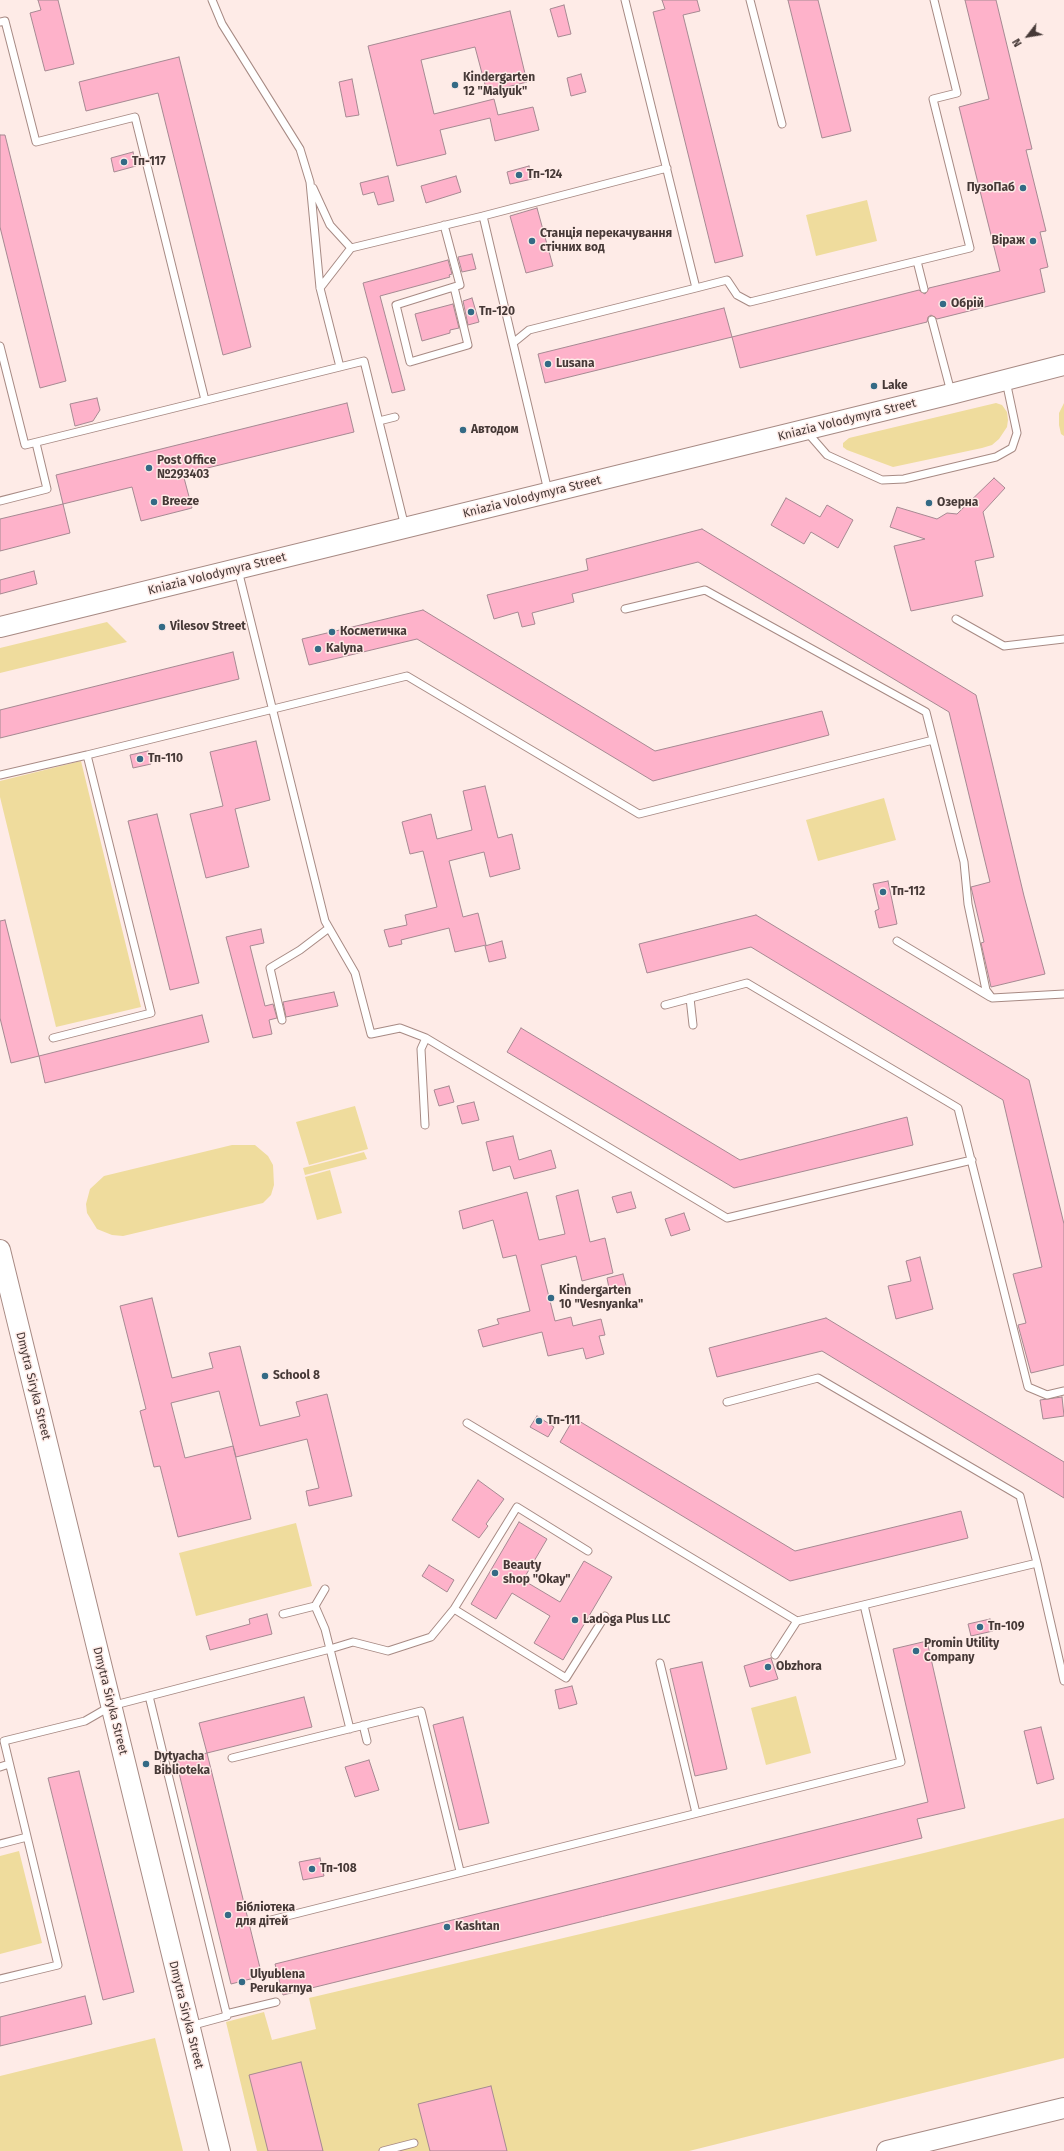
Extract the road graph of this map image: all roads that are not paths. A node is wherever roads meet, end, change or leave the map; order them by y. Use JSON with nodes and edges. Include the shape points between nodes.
{"nodes":[{"id":1,"x":212,"y":0,"type":"edge"},
{"id":2,"x":625,"y":0,"type":"edge"},
{"id":3,"x":750,"y":0,"type":"edge"},
{"id":4,"x":934,"y":0,"type":"edge"},
{"id":5,"x":0,"y":22,"type":"edge"},
{"id":6,"x":782,"y":124,"type":"dead end"},
{"id":7,"x":667,"y":168,"type":"junction"},
{"id":8,"x":310,"y":182,"type":"junction"},
{"id":9,"x":483,"y":216,"type":"junction"},
{"id":10,"x":444,"y":225,"type":"junction"},
{"id":11,"x":351,"y":248,"type":"junction"},
{"id":12,"x":917,"y":261,"type":"junction"},
{"id":13,"x":454,"y":287,"type":"junction"},
{"id":14,"x":320,"y":288,"type":"junction"},
{"id":15,"x":696,"y":288,"type":"junction"},
{"id":16,"x":924,"y":289,"type":"dead end"},
{"id":17,"x":932,"y":320,"type":"dead end"},
{"id":18,"x":512,"y":343,"type":"junction"},
{"id":19,"x":0,"y":346,"type":"edge"},
{"id":20,"x":1064,"y":365,"type":"edge"},
{"id":21,"x":340,"y":367,"type":"junction"},
{"id":22,"x":1005,"y":379,"type":"junction"},
{"id":23,"x":952,"y":394,"type":"junction"},
{"id":24,"x":205,"y":400,"type":"junction"},
{"id":25,"x":395,"y":417,"type":"dead end"},
{"id":26,"x":379,"y":421,"type":"junction"},
{"id":27,"x":805,"y":430,"type":"junction"},
{"id":28,"x":36,"y":442,"type":"junction"},
{"id":29,"x":548,"y":493,"type":"junction"},
{"id":30,"x":0,"y":501,"type":"edge"},
{"id":31,"x":406,"y":528,"type":"junction"},
{"id":32,"x":238,"y":569,"type":"junction"},
{"id":33,"x":625,"y":609,"type":"dead end"},
{"id":34,"x":956,"y":619,"type":"dead end"},
{"id":35,"x":0,"y":627,"type":"edge"},
{"id":36,"x":1064,"y":639,"type":"edge"},
{"id":37,"x":273,"y":709,"type":"junction"},
{"id":38,"x":933,"y":740,"type":"junction"},
{"id":39,"x":87,"y":755,"type":"junction"},
{"id":40,"x":0,"y":776,"type":"edge"},
{"id":41,"x":329,"y":928,"type":"junction"},
{"id":42,"x":897,"y":941,"type":"dead end"},
{"id":43,"x":1064,"y":994,"type":"edge"},
{"id":44,"x":690,"y":998,"type":"junction"},
{"id":45,"x":992,"y":998,"type":"junction"},
{"id":46,"x":665,"y":1005,"type":"dead end"},
{"id":47,"x":282,"y":1020,"type":"dead end"},
{"id":48,"x":693,"y":1025,"type":"dead end"},
{"id":49,"x":53,"y":1038,"type":"dead end"},
{"id":50,"x":426,"y":1038,"type":"junction"},
{"id":51,"x":425,"y":1125,"type":"dead end"},
{"id":52,"x":972,"y":1160,"type":"junction"},
{"id":53,"x":0,"y":1250,"type":"edge"},
{"id":54,"x":1064,"y":1391,"type":"edge"},
{"id":55,"x":727,"y":1402,"type":"dead end"},
{"id":56,"x":466,"y":1423,"type":"dead end"},
{"id":57,"x":588,"y":1551,"type":"dead end"},
{"id":58,"x":1037,"y":1563,"type":"junction"},
{"id":59,"x":325,"y":1589,"type":"dead end"},
{"id":60,"x":864,"y":1605,"type":"junction"},
{"id":61,"x":315,"y":1606,"type":"junction"},
{"id":62,"x":454,"y":1609,"type":"junction"},
{"id":63,"x":283,"y":1614,"type":"dead end"},
{"id":64,"x":605,"y":1616,"type":"dead end"},
{"id":65,"x":797,"y":1621,"type":"junction"},
{"id":66,"x":330,"y":1649,"type":"junction"},
{"id":67,"x":775,"y":1655,"type":"dead end"},
{"id":68,"x":660,"y":1663,"type":"dead end"},
{"id":69,"x":1064,"y":1681,"type":"edge"},
{"id":70,"x":148,"y":1696,"type":"junction"},
{"id":71,"x":111,"y":1706,"type":"junction"},
{"id":72,"x":363,"y":1726,"type":"junction"},
{"id":73,"x":350,"y":1729,"type":"junction"},
{"id":74,"x":0,"y":1733,"type":"edge"},
{"id":75,"x":2,"y":1740,"type":"edge"},
{"id":76,"x":367,"y":1741,"type":"dead end"},
{"id":77,"x":232,"y":1758,"type":"dead end"},
{"id":78,"x":9,"y":1764,"type":"junction"},
{"id":79,"x":0,"y":1767,"type":"edge"},
{"id":80,"x":696,"y":1813,"type":"junction"},
{"id":81,"x":27,"y":1837,"type":"junction"},
{"id":82,"x":0,"y":1844,"type":"edge"},
{"id":83,"x":460,"y":1871,"type":"junction"},
{"id":84,"x":271,"y":1920,"type":"dead end"},
{"id":85,"x":0,"y":1979,"type":"edge"},
{"id":86,"x":276,"y":2002,"type":"dead end"},
{"id":87,"x":226,"y":2014,"type":"junction"},
{"id":88,"x":189,"y":2026,"type":"junction"},
{"id":89,"x":1064,"y":2108,"type":"edge"},
{"id":90,"x":414,"y":2143,"type":"dead end"},
{"id":91,"x":220,"y":2151,"type":"edge"},
{"id":92,"x":383,"y":2151,"type":"edge"},
{"id":93,"x":887,"y":2151,"type":"edge"}],
"edges":[{"from":1,"to":8,"type":"lane","via":[[222,24],[300,149]]},
{"from":2,"to":7,"type":"lane"},
{"from":3,"to":6,"type":"lane"},
{"from":4,"to":12,"type":"lane","via":[[957,93],[934,99],[970,248]]},
{"from":5,"to":24,"type":"lane","via":[[5,21],[36,142],[135,118]]},
{"from":7,"to":9,"type":"lane"},
{"from":7,"to":15,"type":"lane"},
{"from":8,"to":11,"type":"lane","via":[[330,225]]},
{"from":8,"to":14,"type":"lane"},
{"from":9,"to":10,"type":"lane"},
{"from":9,"to":18,"type":"lane"},
{"from":10,"to":11,"type":"lane"},
{"from":10,"to":13,"type":"lane","via":[[460,285]]},
{"from":11,"to":14,"type":"lane"},
{"from":12,"to":15,"type":"lane","via":[[750,302],[737,295],[727,280]]},
{"from":12,"to":16,"type":"lane"},
{"from":13,"to":13,"type":"lane","via":[[468,345],[410,362],[396,305]]},
{"from":14,"to":21,"type":"lane"},
{"from":15,"to":18,"type":"lane","via":[[529,330]]},
{"from":17,"to":23,"type":"lane"},
{"from":18,"to":29,"type":"lane"},
{"from":19,"to":28,"type":"lane","via":[[25,445]]},
{"from":20,"to":22,"type":"main road","name":"Kniazia Volodymyra Street"},
{"from":21,"to":24,"type":"lane"},
{"from":21,"to":26,"type":"lane","via":[[364,361]]},
{"from":22,"to":23,"type":"main road","name":"Kniazia Volodymyra Street"},
{"from":22,"to":27,"type":"lane","via":[[1017,433],[1012,448],[996,457],[904,479],[882,480],[827,455]]},
{"from":23,"to":27,"type":"main road","name":"Kniazia Volodymyra Street"},
{"from":24,"to":28,"type":"lane"},
{"from":25,"to":26,"type":"lane"},
{"from":26,"to":31,"type":"lane"},
{"from":27,"to":29,"type":"main road","name":"Kniazia Volodymyra Street"},
{"from":28,"to":30,"type":"lane","via":[[47,489]]},
{"from":29,"to":31,"type":"main road","name":"Kniazia Volodymyra Street"},
{"from":31,"to":32,"type":"main road","name":"Kniazia Volodymyra Street"},
{"from":32,"to":35,"type":"main road","name":"Kniazia Volodymyra Street"},
{"from":32,"to":37,"type":"lane"},
{"from":33,"to":38,"type":"lane","via":[[705,590],[926,712]]},
{"from":34,"to":36,"type":"lane","via":[[1004,646]]},
{"from":37,"to":38,"type":"lane","via":[[407,676],[639,814]]},
{"from":37,"to":39,"type":"lane"},
{"from":37,"to":41,"type":"lane","via":[[325,921]]},
{"from":38,"to":45,"type":"lane","via":[[964,862],[968,904],[986,990]]},
{"from":39,"to":40,"type":"lane"},
{"from":39,"to":49,"type":"lane","via":[[151,1013]]},
{"from":41,"to":47,"type":"lane","via":[[270,968]]},
{"from":41,"to":50,"type":"lane","via":[[355,973],[370,1034],[400,1028]]},
{"from":42,"to":45,"type":"lane"},
{"from":43,"to":45,"type":"lane"},
{"from":44,"to":46,"type":"lane"},
{"from":44,"to":48,"type":"lane"},
{"from":44,"to":52,"type":"lane","via":[[747,983],[958,1108]]},
{"from":50,"to":51,"type":"lane","via":[[421,1049]]},
{"from":50,"to":52,"type":"lane","via":[[727,1218]]},
{"from":52,"to":54,"type":"lane","via":[[1028,1387],[1047,1395]]},
{"from":53,"to":71,"type":"main road","name":"Dmytra Siryka Street"},
{"from":55,"to":58,"type":"lane","via":[[818,1378],[1020,1496]]},
{"from":56,"to":65,"type":"lane"},
{"from":57,"to":62,"type":"lane","via":[[517,1507]]},
{"from":58,"to":60,"type":"lane"},
{"from":58,"to":69,"type":"lane"},
{"from":59,"to":61,"type":"lane"},
{"from":60,"to":65,"type":"lane"},
{"from":60,"to":80,"type":"lane","via":[[901,1762]]},
{"from":61,"to":63,"type":"lane"},
{"from":61,"to":66,"type":"lane","via":[[326,1629]]},
{"from":62,"to":64,"type":"lane","via":[[566,1678]]},
{"from":62,"to":66,"type":"lane","via":[[431,1637],[388,1651],[353,1642]]},
{"from":65,"to":67,"type":"lane"},
{"from":66,"to":70,"type":"lane"},
{"from":66,"to":73,"type":"lane"},
{"from":68,"to":80,"type":"lane"},
{"from":70,"to":71,"type":"lane"},
{"from":70,"to":87,"type":"lane"},
{"from":71,"to":75,"type":"lane","via":[[85,1721]]},
{"from":71,"to":88,"type":"main road","name":"Dmytra Siryka Street"},
{"from":72,"to":73,"type":"lane"},
{"from":72,"to":76,"type":"lane"},
{"from":72,"to":83,"type":"lane","via":[[421,1711]]},
{"from":73,"to":77,"type":"lane"},
{"from":74,"to":75,"type":"lane"},
{"from":75,"to":78,"type":"lane"},
{"from":78,"to":79,"type":"lane"},
{"from":78,"to":81,"type":"lane"},
{"from":80,"to":83,"type":"lane"},
{"from":81,"to":82,"type":"lane"},
{"from":81,"to":85,"type":"lane","via":[[58,1965]]},
{"from":83,"to":84,"type":"lane"},
{"from":86,"to":87,"type":"lane"},
{"from":87,"to":88,"type":"lane","via":[[227,2016]]},
{"from":88,"to":91,"type":"main road","name":"Dmytra Siryka Street"},
{"from":89,"to":93,"type":"main road"},
{"from":90,"to":92,"type":"lane"}]}
